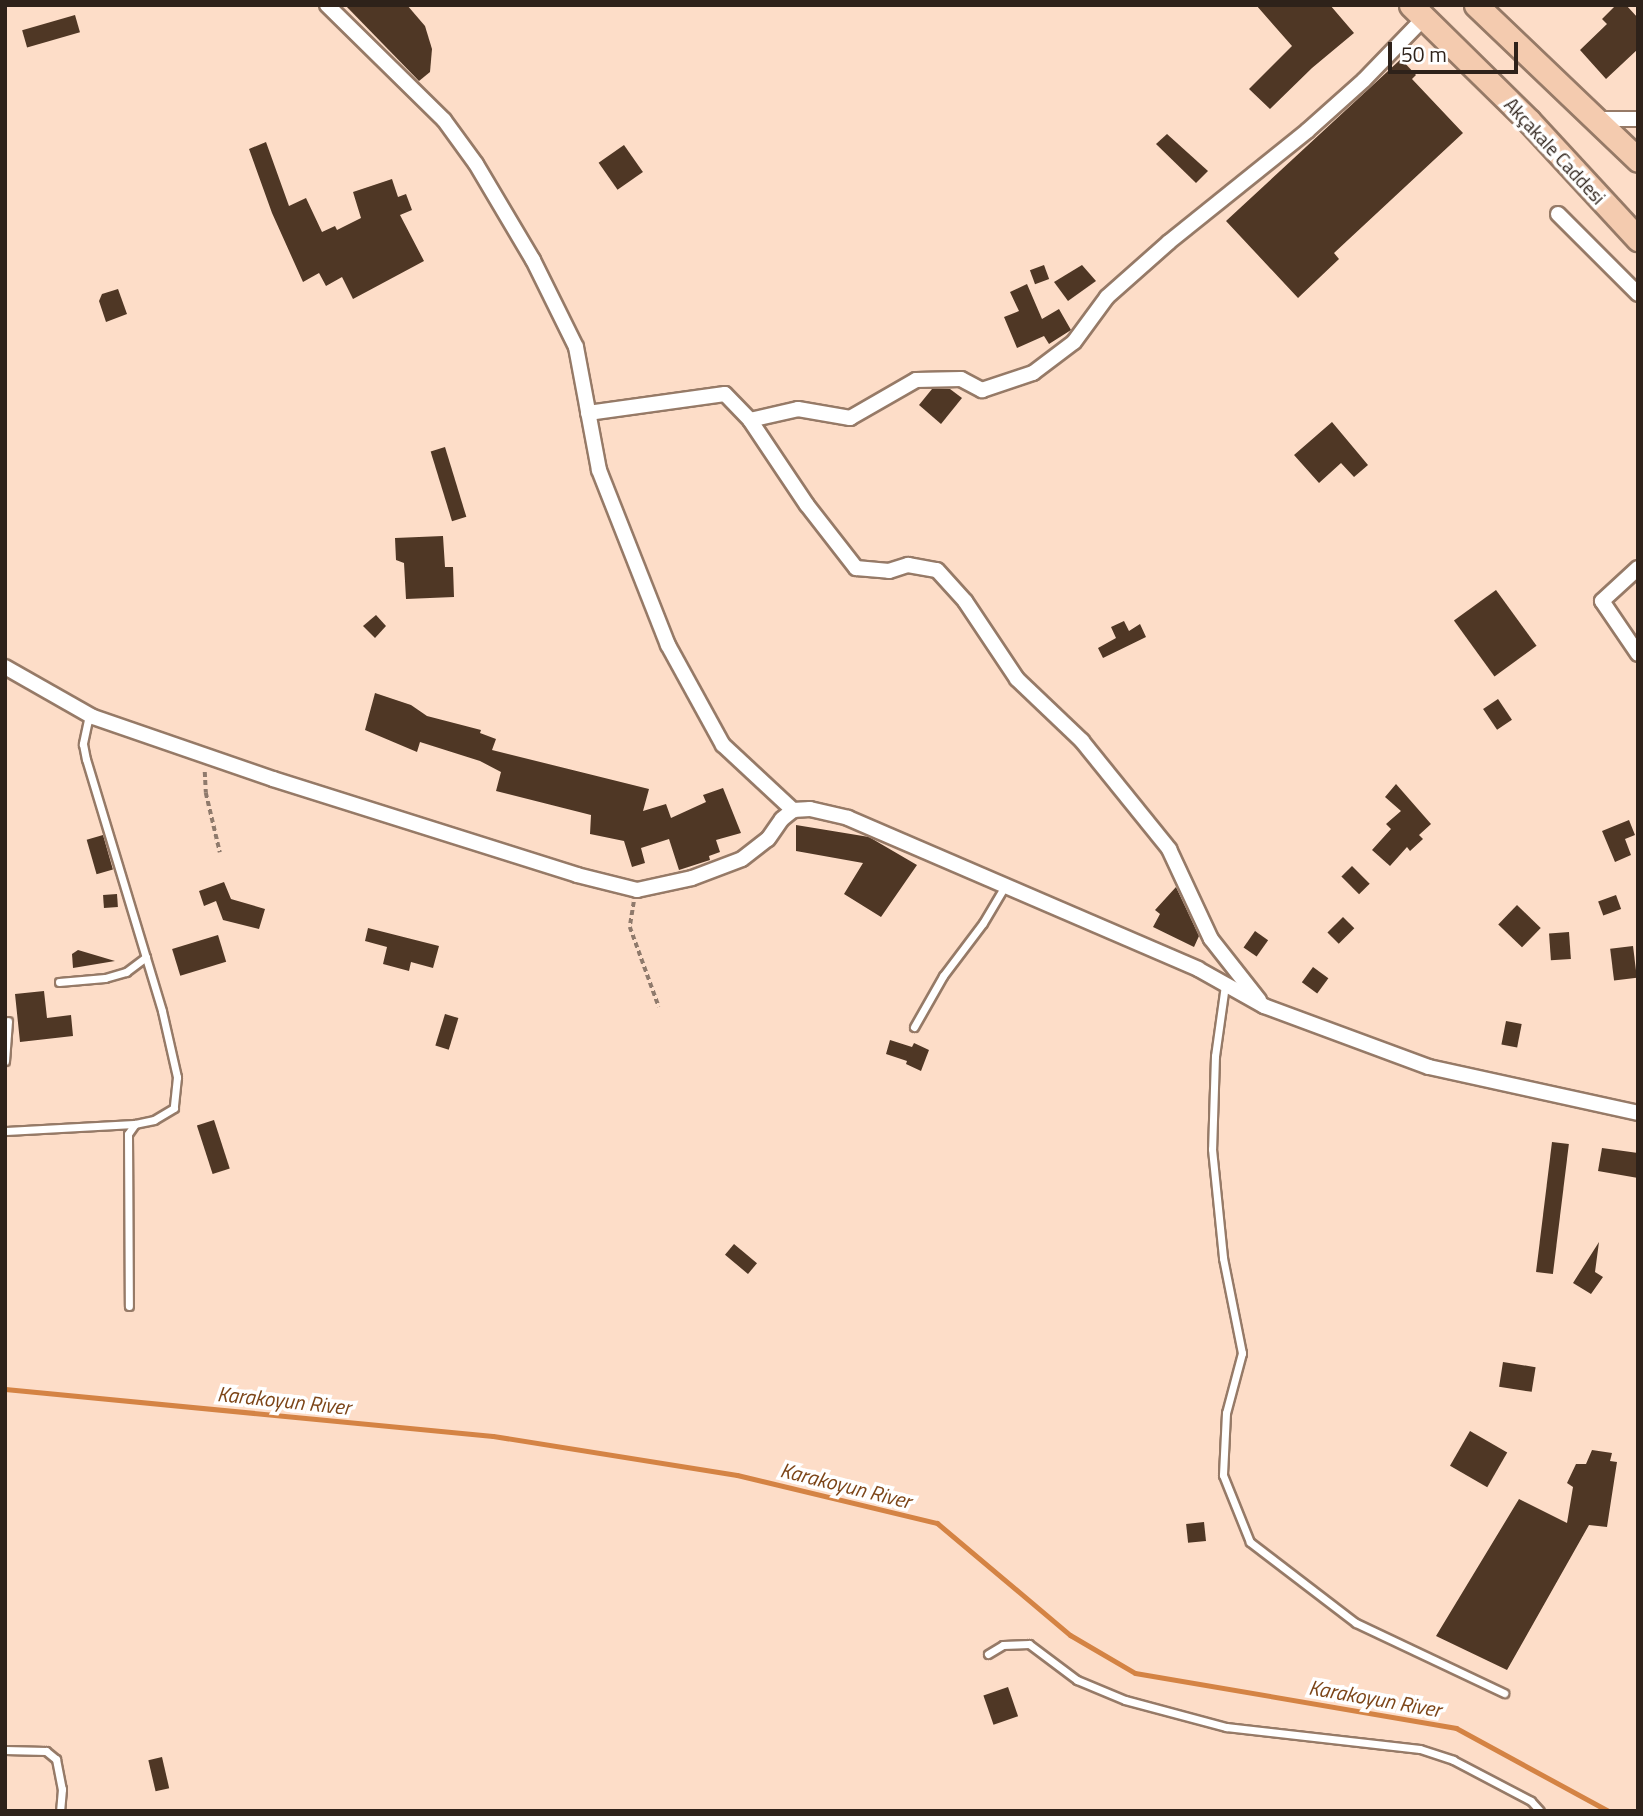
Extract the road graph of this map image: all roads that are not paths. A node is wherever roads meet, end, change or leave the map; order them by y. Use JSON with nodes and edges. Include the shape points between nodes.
{"nodes":[{"id":1,"x":327,"y":5,"type":"edge"},
{"id":2,"x":1476,"y":5,"type":"edge"},
{"id":3,"x":1418,"y":11,"type":"edge"},
{"id":4,"x":1638,"y":119,"type":"edge"},
{"id":5,"x":1596,"y":120,"type":"junction"},
{"id":6,"x":1638,"y":160,"type":"edge"},
{"id":7,"x":1558,"y":215,"type":"dead end"},
{"id":8,"x":1638,"y":239,"type":"edge"},
{"id":9,"x":1638,"y":294,"type":"edge"},
{"id":10,"x":589,"y":413,"type":"junction"},
{"id":11,"x":750,"y":420,"type":"junction"},
{"id":12,"x":1638,"y":568,"type":"edge"},
{"id":13,"x":1638,"y":654,"type":"edge"},
{"id":14,"x":5,"y":667,"type":"edge"},
{"id":15,"x":90,"y":715,"type":"junction"},
{"id":16,"x":793,"y":810,"type":"junction"},
{"id":17,"x":1005,"y":886,"type":"junction"},
{"id":18,"x":146,"y":957,"type":"junction"},
{"id":19,"x":59,"y":982,"type":"dead end"},
{"id":20,"x":1225,"y":985,"type":"junction"},
{"id":21,"x":1264,"y":1006,"type":"junction"},
{"id":22,"x":8,"y":1021,"type":"dead end"},
{"id":23,"x":914,"y":1027,"type":"dead end"},
{"id":24,"x":5,"y":1061,"type":"edge"},
{"id":25,"x":1638,"y":1113,"type":"edge"},
{"id":26,"x":135,"y":1124,"type":"junction"},
{"id":27,"x":5,"y":1131,"type":"edge"},
{"id":28,"x":129,"y":1306,"type":"dead end"},
{"id":29,"x":988,"y":1654,"type":"dead end"},
{"id":30,"x":1504,"y":1693,"type":"dead end"},
{"id":31,"x":5,"y":1750,"type":"edge"},
{"id":32,"x":60,"y":1811,"type":"edge"},
{"id":33,"x":1540,"y":1811,"type":"edge"}],
"edges":[{"from":1,"to":10,"type":"street","via":[[444,120],[475,164],[533,260],[576,347]]},
{"from":2,"to":5,"type":"main road"},
{"from":3,"to":8,"type":"main road","name":"Akçakale Caddesi"},
{"from":3,"to":11,"type":"street","via":[[1364,80],[1107,297],[1074,342],[1033,373],[982,390],[961,379],[916,380],[850,418],[798,409]]},
{"from":4,"to":5,"type":"street"},
{"from":5,"to":6,"type":"main road"},
{"from":7,"to":9,"type":"street"},
{"from":10,"to":11,"type":"street","via":[[725,394]]},
{"from":10,"to":16,"type":"street","via":[[599,470],[668,645],[723,745]]},
{"from":11,"to":21,"type":"street","via":[[856,568],[889,571],[908,565],[937,570],[965,601],[1017,679],[1082,741],[1169,849],[1211,939]]},
{"from":12,"to":13,"type":"street","via":[[1602,601]]},
{"from":14,"to":15,"type":"street"},
{"from":15,"to":16,"type":"street","via":[[205,756],[637,890],[681,881],[742,859],[768,839]]},
{"from":15,"to":18,"type":"lane","via":[[83,744],[86,759]]},
{"from":16,"to":17,"type":"street","via":[[848,818]]},
{"from":17,"to":20,"type":"street"},
{"from":17,"to":23,"type":"lane"},
{"from":18,"to":19,"type":"lane","via":[[126,972]]},
{"from":18,"to":26,"type":"lane","via":[[177,1077],[174,1108],[154,1120]]},
{"from":20,"to":21,"type":"street"},
{"from":20,"to":30,"type":"lane","via":[[1215,1056],[1212,1149],[1223,1258],[1242,1353],[1226,1413],[1223,1475],[1250,1542],[1356,1623]]},
{"from":21,"to":25,"type":"street","via":[[1429,1067]]},
{"from":22,"to":24,"type":"lane"},
{"from":26,"to":27,"type":"lane"},
{"from":26,"to":28,"type":"lane","via":[[128,1134]]},
{"from":29,"to":33,"type":"lane","via":[[1003,1645],[1029,1644],[1077,1680],[1125,1700],[1226,1727],[1420,1749],[1453,1760],[1531,1801]]},
{"from":31,"to":32,"type":"lane","via":[[46,1751],[56,1759],[62,1789]]}]}
